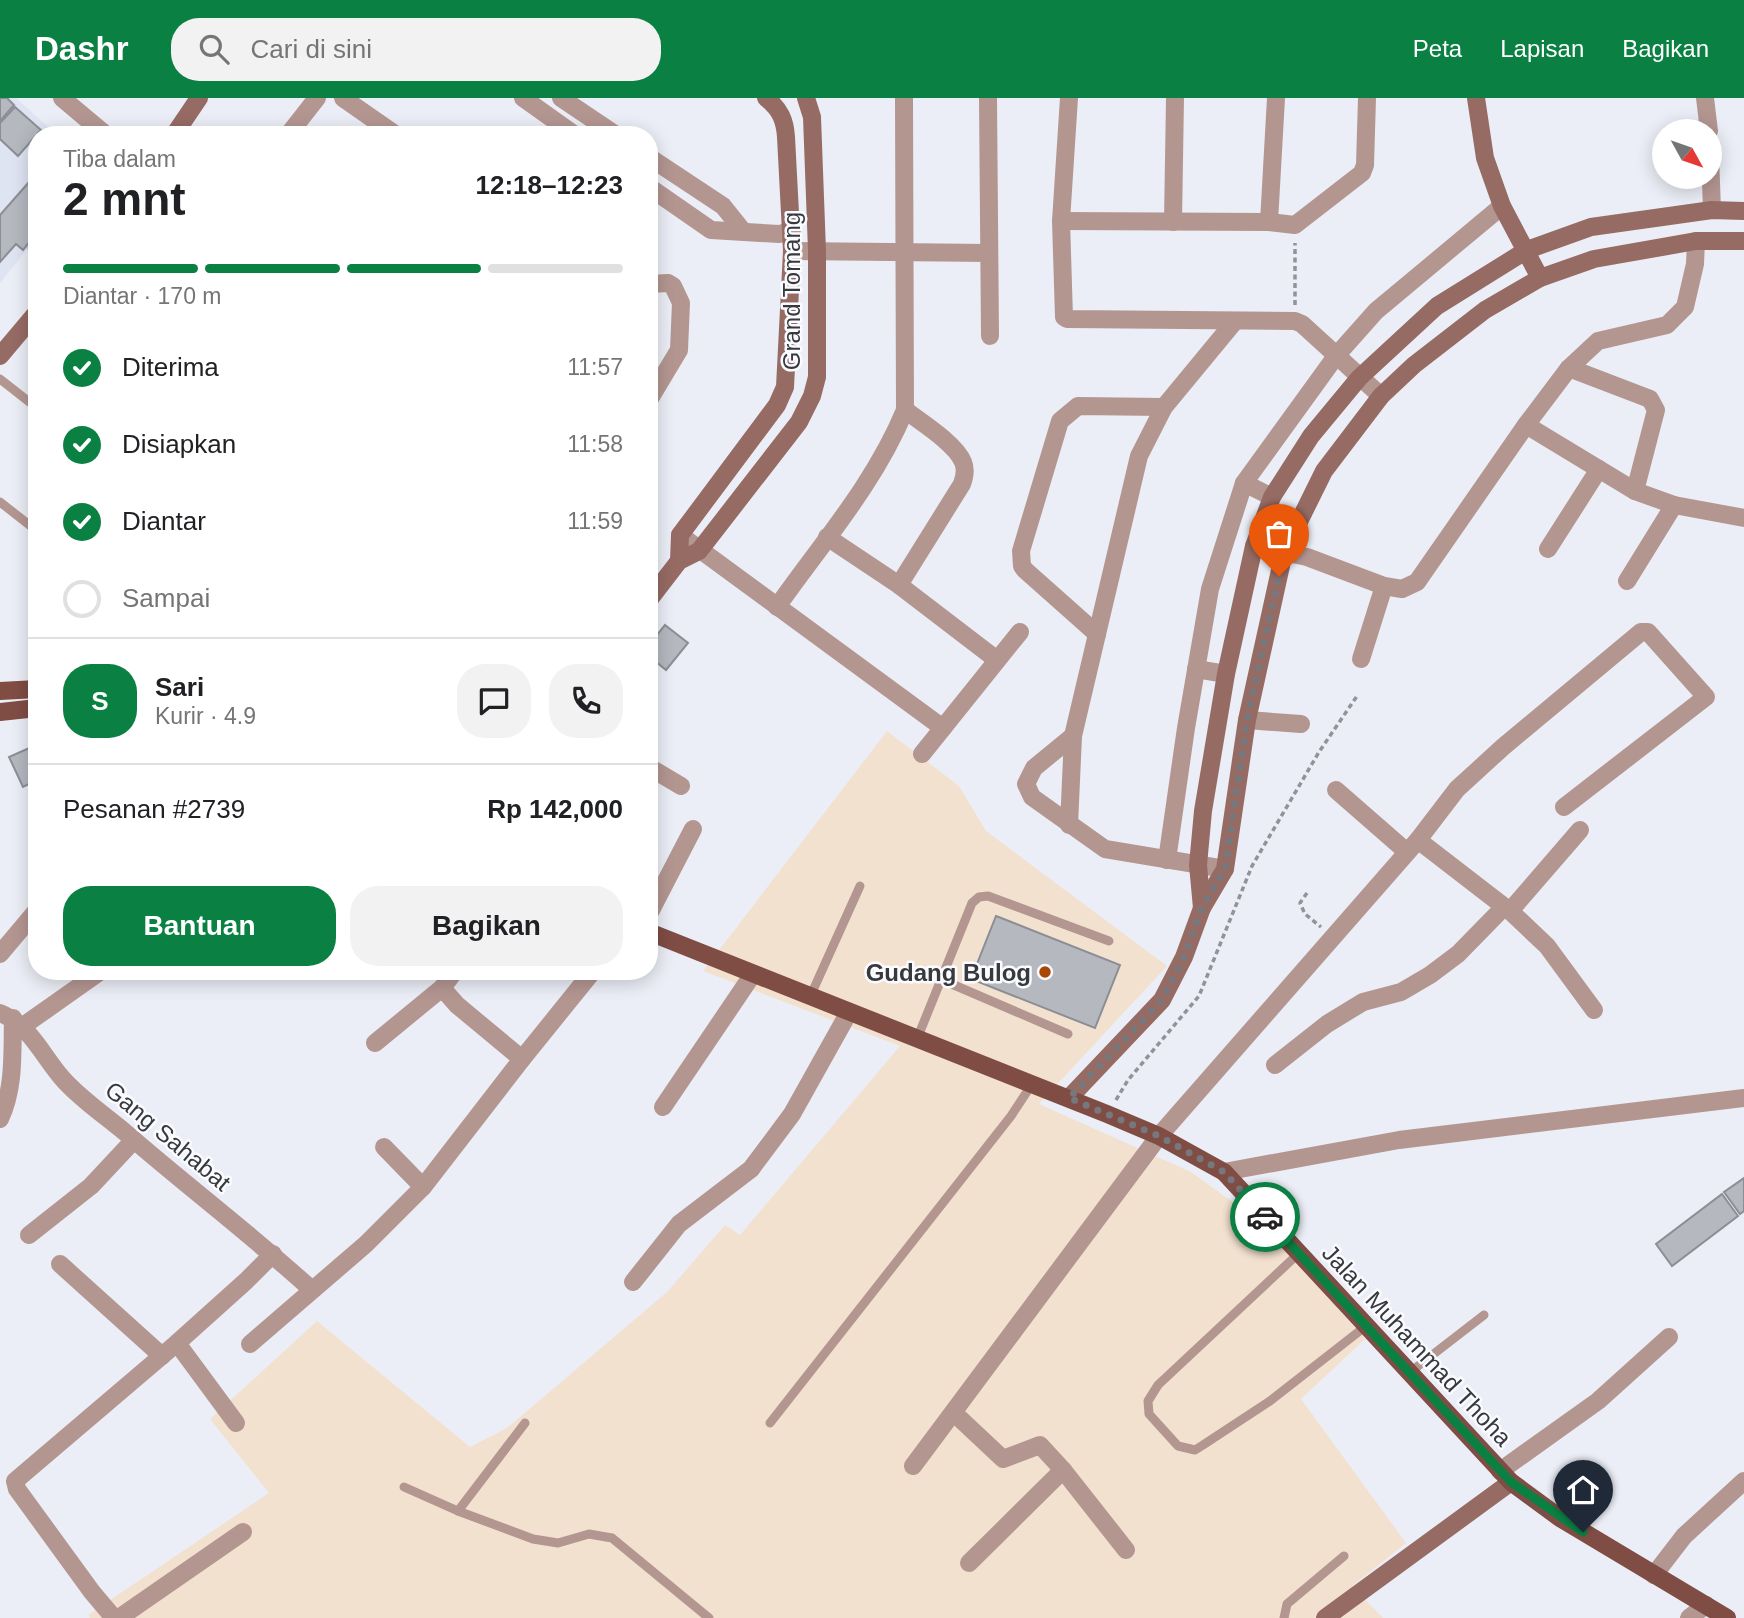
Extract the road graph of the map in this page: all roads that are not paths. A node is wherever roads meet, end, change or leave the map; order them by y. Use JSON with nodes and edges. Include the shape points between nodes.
{"nodes":[{"id":1,"x":62,"y":98,"type":"edge"},
{"id":2,"x":199,"y":98,"type":"edge"},
{"id":3,"x":317,"y":98,"type":"edge"},
{"id":4,"x":343,"y":98,"type":"edge"},
{"id":5,"x":523,"y":98,"type":"edge"},
{"id":6,"x":561,"y":98,"type":"edge"},
{"id":7,"x":766,"y":98,"type":"edge"},
{"id":8,"x":806,"y":98,"type":"edge"},
{"id":9,"x":904,"y":98,"type":"edge"},
{"id":10,"x":988,"y":98,"type":"edge"},
{"id":11,"x":1069,"y":98,"type":"edge"},
{"id":12,"x":1175,"y":98,"type":"edge"},
{"id":13,"x":1276,"y":98,"type":"edge"},
{"id":14,"x":1367,"y":98,"type":"edge"},
{"id":15,"x":1476,"y":98,"type":"edge"},
{"id":16,"x":1705,"y":98,"type":"edge"},
{"id":17,"x":1708,"y":119,"type":"edge"},
{"id":18,"x":95,"y":126,"type":"edge"},
{"id":19,"x":180,"y":126,"type":"edge"},
{"id":20,"x":295,"y":126,"type":"edge"},
{"id":21,"x":383,"y":126,"type":"edge"},
{"id":22,"x":562,"y":126,"type":"edge"},
{"id":23,"x":603,"y":126,"type":"edge"},
{"id":24,"x":658,"y":163,"type":"edge"},
{"id":25,"x":1711,"y":189,"type":"edge"},
{"id":26,"x":658,"y":193,"type":"edge"},
{"id":27,"x":723,"y":206,"type":"junction"},
{"id":28,"x":1502,"y":206,"type":"junction"},
{"id":29,"x":1712,"y":210,"type":"junction"},
{"id":30,"x":1744,"y":211,"type":"edge"},
{"id":31,"x":1061,"y":221,"type":"junction"},
{"id":32,"x":1173,"y":222,"type":"junction"},
{"id":33,"x":1269,"y":222,"type":"junction"},
{"id":34,"x":711,"y":230,"type":"junction"},
{"id":35,"x":743,"y":231,"type":"junction"},
{"id":36,"x":792,"y":231,"type":"junction"},
{"id":37,"x":1696,"y":241,"type":"junction"},
{"id":38,"x":1744,"y":241,"type":"edge"},
{"id":39,"x":1527,"y":250,"type":"junction"},
{"id":40,"x":792,"y":251,"type":"junction"},
{"id":41,"x":817,"y":251,"type":"junction"},
{"id":42,"x":905,"y":253,"type":"junction"},
{"id":43,"x":989,"y":253,"type":"junction"},
{"id":44,"x":1540,"y":278,"type":"junction"},
{"id":45,"x":658,"y":284,"type":"edge"},
{"id":46,"x":1235,"y":321,"type":"junction"},
{"id":47,"x":28,"y":323,"type":"edge"},
{"id":48,"x":990,"y":336,"type":"dead end"},
{"id":49,"x":0,"y":356,"type":"edge"},
{"id":50,"x":1336,"y":356,"type":"junction"},
{"id":51,"x":1569,"y":368,"type":"junction"},
{"id":52,"x":1359,"y":378,"type":"junction"},
{"id":53,"x":0,"y":379,"type":"edge"},
{"id":54,"x":658,"y":385,"type":"edge"},
{"id":55,"x":1381,"y":396,"type":"junction"},
{"id":56,"x":28,"y":401,"type":"edge"},
{"id":57,"x":1164,"y":407,"type":"junction"},
{"id":58,"x":905,"y":410,"type":"junction"},
{"id":59,"x":1526,"y":425,"type":"junction"},
{"id":60,"x":1599,"y":469,"type":"junction"},
{"id":61,"x":1244,"y":483,"type":"junction"},
{"id":62,"x":1635,"y":491,"type":"junction"},
{"id":63,"x":1272,"y":497,"type":"junction"},
{"id":64,"x":0,"y":502,"type":"edge"},
{"id":65,"x":1674,"y":505,"type":"junction"},
{"id":66,"x":1744,"y":516,"type":"edge"},
{"id":67,"x":28,"y":524,"type":"edge"},
{"id":68,"x":680,"y":535,"type":"junction"},
{"id":69,"x":827,"y":537,"type":"junction"},
{"id":70,"x":1254,"y":546,"type":"junction"},
{"id":71,"x":1548,"y":549,"type":"dead end"},
{"id":72,"x":699,"y":551,"type":"junction"},
{"id":73,"x":1284,"y":552,"type":"junction"},
{"id":74,"x":679,"y":561,"type":"junction"},
{"id":75,"x":1627,"y":581,"type":"dead end"},
{"id":76,"x":658,"y":583,"type":"edge"},
{"id":77,"x":899,"y":585,"type":"junction"},
{"id":78,"x":1384,"y":586,"type":"junction"},
{"id":79,"x":777,"y":607,"type":"junction"},
{"id":80,"x":1020,"y":632,"type":"dead end"},
{"id":81,"x":1097,"y":634,"type":"junction"},
{"id":82,"x":1361,"y":659,"type":"dead end"},
{"id":83,"x":997,"y":660,"type":"junction"},
{"id":84,"x":1196,"y":669,"type":"junction"},
{"id":85,"x":1226,"y":674,"type":"junction"},
{"id":86,"x":28,"y":689,"type":"edge"},
{"id":87,"x":0,"y":691,"type":"edge"},
{"id":88,"x":28,"y":709,"type":"edge"},
{"id":89,"x":0,"y":712,"type":"edge"},
{"id":90,"x":1247,"y":720,"type":"junction"},
{"id":91,"x":1301,"y":724,"type":"dead end"},
{"id":92,"x":943,"y":728,"type":"junction"},
{"id":93,"x":1073,"y":736,"type":"junction"},
{"id":94,"x":922,"y":754,"type":"dead end"},
{"id":95,"x":658,"y":772,"type":"edge"},
{"id":96,"x":681,"y":786,"type":"dead end"},
{"id":97,"x":1336,"y":790,"type":"dead end"},
{"id":98,"x":1564,"y":807,"type":"dead end"},
{"id":99,"x":1069,"y":825,"type":"junction"},
{"id":100,"x":693,"y":829,"type":"dead end"},
{"id":101,"x":1580,"y":830,"type":"dead end"},
{"id":102,"x":1413,"y":846,"type":"junction"},
{"id":103,"x":1167,"y":860,"type":"junction"},
{"id":104,"x":1198,"y":865,"type":"junction"},
{"id":105,"x":1225,"y":869,"type":"junction"},
{"id":106,"x":860,"y":886,"type":"dead end"},
{"id":107,"x":658,"y":897,"type":"edge"},
{"id":108,"x":1202,"y":908,"type":"junction"},
{"id":109,"x":1507,"y":909,"type":"junction"},
{"id":110,"x":28,"y":921,"type":"edge"},
{"id":111,"x":658,"y":936,"type":"edge"},
{"id":112,"x":1109,"y":941,"type":"dead end"},
{"id":113,"x":0,"y":954,"type":"edge"},
{"id":114,"x":753,"y":974,"type":"junction"},
{"id":115,"x":940,"y":979,"type":"junction"},
{"id":116,"x":84,"y":980,"type":"edge"},
{"id":117,"x":448,"y":980,"type":"edge"},
{"id":118,"x":586,"y":980,"type":"edge"},
{"id":119,"x":442,"y":988,"type":"junction"},
{"id":120,"x":810,"y":997,"type":"junction"},
{"id":121,"x":1594,"y":1010,"type":"dead end"},
{"id":122,"x":849,"y":1012,"type":"junction"},
{"id":123,"x":12,"y":1019,"type":"edge"},
{"id":124,"x":1068,"y":1034,"type":"dead end"},
{"id":125,"x":917,"y":1039,"type":"junction"},
{"id":126,"x":375,"y":1043,"type":"dead end"},
{"id":127,"x":522,"y":1059,"type":"junction"},
{"id":128,"x":1275,"y":1065,"type":"dead end"},
{"id":129,"x":1032,"y":1084,"type":"junction"},
{"id":130,"x":1069,"y":1098,"type":"junction"},
{"id":131,"x":1744,"y":1098,"type":"edge"},
{"id":132,"x":663,"y":1107,"type":"dead end"},
{"id":133,"x":0,"y":1119,"type":"edge"},
{"id":134,"x":1159,"y":1136,"type":"junction"},
{"id":135,"x":134,"y":1140,"type":"junction"},
{"id":136,"x":384,"y":1147,"type":"dead end"},
{"id":137,"x":1224,"y":1172,"type":"junction"},
{"id":138,"x":423,"y":1187,"type":"junction"},
{"id":139,"x":29,"y":1235,"type":"dead end"},
{"id":140,"x":273,"y":1254,"type":"junction"},
{"id":141,"x":1298,"y":1254,"type":"junction"},
{"id":142,"x":60,"y":1264,"type":"dead end"},
{"id":143,"x":633,"y":1282,"type":"dead end"},
{"id":144,"x":312,"y":1290,"type":"junction"},
{"id":145,"x":1484,"y":1315,"type":"dead end"},
{"id":146,"x":1366,"y":1326,"type":"junction"},
{"id":147,"x":1669,"y":1337,"type":"dead end"},
{"id":148,"x":177,"y":1343,"type":"junction"},
{"id":149,"x":250,"y":1344,"type":"dead end"},
{"id":150,"x":162,"y":1356,"type":"junction"},
{"id":151,"x":1409,"y":1373,"type":"junction"},
{"id":152,"x":954,"y":1413,"type":"junction"},
{"id":153,"x":236,"y":1423,"type":"dead end"},
{"id":154,"x":525,"y":1423,"type":"dead end"},
{"id":155,"x":771,"y":1423,"type":"dead end"},
{"id":156,"x":913,"y":1466,"type":"dead end"},
{"id":157,"x":1063,"y":1470,"type":"junction"},
{"id":158,"x":1505,"y":1477,"type":"junction"},
{"id":159,"x":1744,"y":1480,"type":"edge"},
{"id":160,"x":404,"y":1487,"type":"dead end"},
{"id":161,"x":458,"y":1511,"type":"junction"},
{"id":162,"x":243,"y":1532,"type":"dead end"},
{"id":163,"x":1126,"y":1550,"type":"dead end"},
{"id":164,"x":1344,"y":1556,"type":"dead end"},
{"id":165,"x":969,"y":1563,"type":"dead end"},
{"id":166,"x":1654,"y":1575,"type":"junction"},
{"id":167,"x":1706,"y":1605,"type":"junction"},
{"id":168,"x":116,"y":1618,"type":"edge"},
{"id":169,"x":709,"y":1618,"type":"edge"},
{"id":170,"x":1284,"y":1618,"type":"edge"},
{"id":171,"x":1325,"y":1618,"type":"edge"},
{"id":172,"x":1689,"y":1618,"type":"edge"},
{"id":173,"x":1727,"y":1618,"type":"edge"}],
"edges":[{"from":1,"to":18,"type":"street"},
{"from":2,"to":19,"type":"street"},
{"from":3,"to":20,"type":"street"},
{"from":4,"to":21,"type":"street"},
{"from":5,"to":22,"type":"street"},
{"from":6,"to":23,"type":"street"},
{"from":7,"to":36,"type":"street","name":"Grand Tomang","via":[[785,122]]},
{"from":8,"to":41,"type":"street","name":"Grand Tomang","via":[[813,117]]},
{"from":9,"to":42,"type":"street"},
{"from":10,"to":43,"type":"street"},
{"from":11,"to":31,"type":"street"},
{"from":12,"to":32,"type":"street"},
{"from":13,"to":33,"type":"street"},
{"from":14,"to":33,"type":"street","via":[[1362,173],[1295,225]]},
{"from":15,"to":28,"type":"street","via":[[1485,159]]},
{"from":16,"to":17,"type":"street"},
{"from":24,"to":27,"type":"street"},
{"from":25,"to":29,"type":"street"},
{"from":26,"to":34,"type":"street"},
{"from":27,"to":34,"type":"street"},
{"from":27,"to":35,"type":"street"},
{"from":28,"to":39,"type":"street"},
{"from":28,"to":50,"type":"street","via":[[1376,311]]},
{"from":29,"to":30,"type":"street"},
{"from":29,"to":39,"type":"street","via":[[1591,228]]},
{"from":31,"to":32,"type":"street"},
{"from":31,"to":46,"type":"street","via":[[1067,319]]},
{"from":32,"to":33,"type":"street"},
{"from":34,"to":35,"type":"street"},
{"from":35,"to":36,"type":"street"},
{"from":36,"to":40,"type":"street","name":"Grand Tomang"},
{"from":37,"to":38,"type":"street"},
{"from":37,"to":44,"type":"street","via":[[1594,259]]},
{"from":37,"to":51,"type":"street","via":[[1685,306],[1667,324],[1598,341]]},
{"from":39,"to":44,"type":"street"},
{"from":39,"to":52,"type":"street","via":[[1437,306]]},
{"from":40,"to":41,"type":"street"},
{"from":40,"to":68,"type":"street","name":"Grand Tomang","via":[[785,387],[777,405]]},
{"from":41,"to":42,"type":"street"},
{"from":41,"to":72,"type":"street","name":"Grand Tomang","via":[[817,377],[812,397],[799,422]]},
{"from":42,"to":43,"type":"street"},
{"from":42,"to":58,"type":"street"},
{"from":43,"to":48,"type":"street"},
{"from":44,"to":55,"type":"street","via":[[1485,310]]},
{"from":45,"to":54,"type":"street","via":[[673,286],[681,303],[679,350]]},
{"from":46,"to":50,"type":"street","via":[[1295,321]]},
{"from":46,"to":57,"type":"street"},
{"from":47,"to":49,"type":"street"},
{"from":50,"to":52,"type":"street"},
{"from":50,"to":61,"type":"street"},
{"from":51,"to":59,"type":"street"},
{"from":51,"to":62,"type":"street","via":[[1650,399],[1656,410]]},
{"from":52,"to":55,"type":"street"},
{"from":52,"to":63,"type":"street","via":[[1311,436]]},
{"from":53,"to":56,"type":"lane"},
{"from":55,"to":73,"type":"street","via":[[1324,471]]},
{"from":57,"to":81,"type":"street","via":[[1139,456]]},
{"from":57,"to":81,"type":"street","via":[[1078,406],[1060,421],[1021,551],[1025,570]]},
{"from":58,"to":69,"type":"street","via":[[865,488]]},
{"from":58,"to":77,"type":"street","via":[[957,452],[965,475]]},
{"from":59,"to":60,"type":"street"},
{"from":59,"to":78,"type":"street","via":[[1417,582],[1402,589]]},
{"from":60,"to":62,"type":"street"},
{"from":60,"to":71,"type":"street"},
{"from":61,"to":63,"type":"street"},
{"from":61,"to":84,"type":"street","via":[[1210,589]]},
{"from":62,"to":65,"type":"street"},
{"from":63,"to":70,"type":"street"},
{"from":64,"to":67,"type":"lane"},
{"from":65,"to":66,"type":"street"},
{"from":65,"to":75,"type":"street"},
{"from":68,"to":72,"type":"street"},
{"from":68,"to":74,"type":"street"},
{"from":69,"to":77,"type":"street"},
{"from":69,"to":79,"type":"street"},
{"from":70,"to":73,"type":"street"},
{"from":70,"to":85,"type":"street"},
{"from":72,"to":74,"type":"street","name":"Grand Tomang"},
{"from":72,"to":79,"type":"street"},
{"from":73,"to":78,"type":"street"},
{"from":73,"to":90,"type":"street"},
{"from":74,"to":76,"type":"street","name":"Grand Tomang"},
{"from":77,"to":83,"type":"street"},
{"from":78,"to":82,"type":"street"},
{"from":79,"to":92,"type":"street"},
{"from":80,"to":83,"type":"street"},
{"from":81,"to":93,"type":"street"},
{"from":83,"to":92,"type":"street"},
{"from":84,"to":85,"type":"street"},
{"from":84,"to":103,"type":"street"},
{"from":85,"to":104,"type":"street"},
{"from":86,"to":87,"type":"main road"},
{"from":88,"to":89,"type":"main road"},
{"from":90,"to":91,"type":"street"},
{"from":90,"to":105,"type":"street"},
{"from":92,"to":94,"type":"street"},
{"from":93,"to":99,"type":"street"},
{"from":93,"to":99,"type":"street","via":[[1034,768],[1026,784],[1032,797]]},
{"from":95,"to":96,"type":"street"},
{"from":97,"to":102,"type":"street"},
{"from":98,"to":102,"type":"street","via":[[1706,697],[1648,632],[1641,632],[1503,747],[1457,789]]},
{"from":99,"to":103,"type":"street","via":[[1104,849]]},
{"from":100,"to":107,"type":"street"},
{"from":101,"to":109,"type":"street"},
{"from":102,"to":109,"type":"street"},
{"from":102,"to":134,"type":"street"},
{"from":103,"to":104,"type":"street"},
{"from":104,"to":105,"type":"street"},
{"from":104,"to":108,"type":"street"},
{"from":105,"to":108,"type":"street"},
{"from":106,"to":120,"type":"lane"},
{"from":108,"to":130,"type":"street","via":[[1162,1000]]},
{"from":109,"to":121,"type":"street","via":[[1547,946]]},
{"from":109,"to":128,"type":"street","via":[[1430,975],[1401,992],[1363,1002]]},
{"from":110,"to":113,"type":"street"},
{"from":111,"to":114,"type":"main road","name":"Jalan Muhammad Thoha"},
{"from":112,"to":115,"type":"lane","via":[[988,896],[979,897],[972,903]]},
{"from":114,"to":120,"type":"main road","name":"Jalan Muhammad Thoha"},
{"from":114,"to":132,"type":"street"},
{"from":115,"to":124,"type":"lane"},
{"from":115,"to":125,"type":"lane"},
{"from":116,"to":123,"type":"street"},
{"from":117,"to":119,"type":"street"},
{"from":118,"to":127,"type":"street"},
{"from":119,"to":126,"type":"street"},
{"from":119,"to":127,"type":"street"},
{"from":120,"to":122,"type":"main road","name":"Jalan Muhammad Thoha"},
{"from":122,"to":125,"type":"main road","name":"Jalan Muhammad Thoha"},
{"from":122,"to":143,"type":"street","via":[[792,1114],[751,1169],[679,1224]]},
{"from":123,"to":133,"type":"street","via":[[12,1072]]},
{"from":123,"to":135,"type":"street","name":"Gang Sahabat","via":[[63,1079]]},
{"from":125,"to":129,"type":"main road","name":"Jalan Muhammad Thoha"},
{"from":127,"to":138,"type":"street"},
{"from":129,"to":130,"type":"main road","name":"Jalan Muhammad Thoha"},
{"from":129,"to":155,"type":"lane"},
{"from":130,"to":134,"type":"main road","name":"Jalan Muhammad Thoha"},
{"from":131,"to":137,"type":"street","via":[[1399,1140]]},
{"from":134,"to":137,"type":"main road","name":"Jalan Muhammad Thoha"},
{"from":134,"to":152,"type":"street"},
{"from":135,"to":139,"type":"street","via":[[91,1186]]},
{"from":135,"to":140,"type":"street","name":"Gang Sahabat"},
{"from":136,"to":138,"type":"street"},
{"from":137,"to":141,"type":"main road","name":"Jalan Muhammad Thoha"},
{"from":138,"to":144,"type":"street"},
{"from":140,"to":144,"type":"street","name":"Gang Sahabat"},
{"from":140,"to":148,"type":"street"},
{"from":141,"to":146,"type":"main road","name":"Jalan Muhammad Thoha"},
{"from":141,"to":146,"type":"lane","via":[[1158,1385],[1148,1401],[1149,1414],[1178,1447],[1195,1450],[1203,1445],[1270,1401]]},
{"from":142,"to":150,"type":"street"},
{"from":144,"to":149,"type":"street"},
{"from":145,"to":151,"type":"lane"},
{"from":146,"to":151,"type":"main road","name":"Jalan Muhammad Thoha"},
{"from":147,"to":158,"type":"street"},
{"from":148,"to":150,"type":"street"},
{"from":148,"to":153,"type":"street"},
{"from":150,"to":168,"type":"street","via":[[15,1482],[92,1592]]},
{"from":151,"to":158,"type":"main road","name":"Jalan Muhammad Thoha"},
{"from":152,"to":156,"type":"street"},
{"from":152,"to":157,"type":"street","via":[[1003,1459],[1040,1445]]},
{"from":154,"to":161,"type":"lane"},
{"from":157,"to":163,"type":"street"},
{"from":157,"to":165,"type":"street"},
{"from":158,"to":166,"type":"main road","name":"Jalan Muhammad Thoha","via":[[1560,1518]]},
{"from":158,"to":171,"type":"street"},
{"from":159,"to":166,"type":"street","via":[[1684,1536]]},
{"from":160,"to":161,"type":"lane"},
{"from":161,"to":169,"type":"lane","via":[[533,1539],[558,1543],[589,1534],[612,1538]]},
{"from":162,"to":168,"type":"street"},
{"from":164,"to":170,"type":"lane","via":[[1287,1604]]},
{"from":166,"to":167,"type":"main road","name":"Jalan Muhammad Thoha"},
{"from":167,"to":172,"type":"street"},
{"from":167,"to":173,"type":"main road","name":"Jalan Muhammad Thoha"}]}
